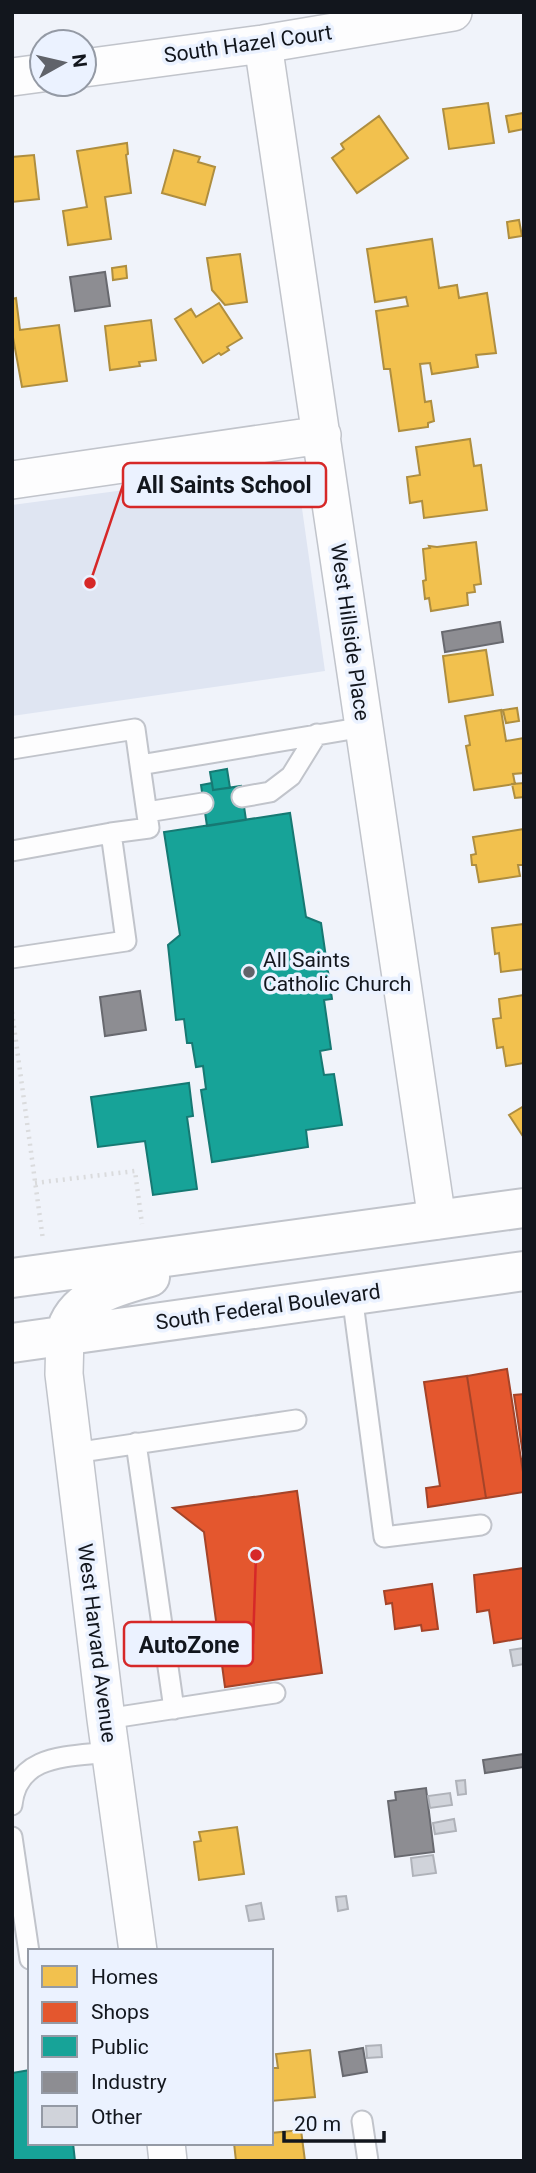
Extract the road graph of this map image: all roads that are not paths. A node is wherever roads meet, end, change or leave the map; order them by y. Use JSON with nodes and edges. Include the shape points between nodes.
{"nodes":[{"id":1,"x":453,"y":12,"type":"edge"},
{"id":2,"x":263,"y":44,"type":"junction"},
{"id":3,"x":98,"y":66,"type":"edge"},
{"id":4,"x":321,"y":435,"type":"junction"},
{"id":5,"x":12,"y":480,"type":"edge"},
{"id":6,"x":364,"y":727,"type":"junction"},
{"id":7,"x":317,"y":734,"type":"junction"},
{"id":8,"x":12,"y":749,"type":"edge"},
{"id":9,"x":140,"y":765,"type":"junction"},
{"id":10,"x":242,"y":797,"type":"dead end"},
{"id":11,"x":203,"y":803,"type":"dead end"},
{"id":12,"x":147,"y":812,"type":"junction"},
{"id":13,"x":111,"y":833,"type":"junction"},
{"id":14,"x":12,"y":851,"type":"edge"},
{"id":15,"x":12,"y":958,"type":"edge"},
{"id":16,"x":524,"y":1208,"type":"edge"},
{"id":17,"x":438,"y":1220,"type":"junction"},
{"id":18,"x":281,"y":1241,"type":"junction"},
{"id":19,"x":524,"y":1271,"type":"edge"},
{"id":20,"x":30,"y":1276,"type":"edge"},
{"id":21,"x":352,"y":1295,"type":"junction"},
{"id":22,"x":65,"y":1335,"type":"junction"},
{"id":23,"x":12,"y":1343,"type":"edge"},
{"id":24,"x":296,"y":1420,"type":"dead end"},
{"id":25,"x":136,"y":1443,"type":"junction"},
{"id":26,"x":74,"y":1453,"type":"junction"},
{"id":27,"x":481,"y":1525,"type":"dead end"},
{"id":28,"x":275,"y":1693,"type":"dead end"},
{"id":29,"x":174,"y":1709,"type":"junction"},
{"id":30,"x":108,"y":1735,"type":"junction"},
{"id":31,"x":12,"y":1805,"type":"edge"},
{"id":32,"x":12,"y":1838,"type":"edge"},
{"id":33,"x":29,"y":1949,"type":"edge"},
{"id":34,"x":138,"y":1949,"type":"edge"},
{"id":35,"x":362,"y":2121,"type":"dead end"},
{"id":36,"x":368,"y":2161,"type":"edge"}],
"edges":[{"from":1,"to":2,"type":"street","name":"South Hazel Court"},
{"from":2,"to":3,"type":"street","name":"South Hazel Court"},
{"from":2,"to":4,"type":"street","name":"West Hillside Place"},
{"from":4,"to":5,"type":"street"},
{"from":4,"to":6,"type":"street","name":"West Hillside Place"},
{"from":6,"to":7,"type":"lane"},
{"from":6,"to":17,"type":"street","name":"West Hillside Place"},
{"from":7,"to":9,"type":"lane"},
{"from":7,"to":10,"type":"lane","via":[[291,776],[270,792]]},
{"from":8,"to":9,"type":"lane","via":[[135,729]]},
{"from":9,"to":12,"type":"lane"},
{"from":11,"to":12,"type":"lane"},
{"from":12,"to":13,"type":"lane","via":[[149,828]]},
{"from":13,"to":14,"type":"lane"},
{"from":13,"to":15,"type":"lane","via":[[126,941]]},
{"from":16,"to":17,"type":"main road"},
{"from":17,"to":18,"type":"main road"},
{"from":18,"to":20,"type":"main road"},
{"from":18,"to":22,"type":"main road","via":[[109,1289],[86,1302]]},
{"from":19,"to":21,"type":"main road","name":"South Federal Boulevard"},
{"from":21,"to":22,"type":"main road","name":"South Federal Boulevard"},
{"from":21,"to":27,"type":"lane","via":[[384,1537]]},
{"from":22,"to":23,"type":"main road","name":"South Federal Boulevard"},
{"from":22,"to":26,"type":"street","name":"West Harvard Avenue","via":[[64,1374]]},
{"from":24,"to":25,"type":"lane"},
{"from":25,"to":26,"type":"lane"},
{"from":25,"to":29,"type":"lane"},
{"from":26,"to":30,"type":"street","name":"West Harvard Avenue"},
{"from":28,"to":29,"type":"lane"},
{"from":29,"to":30,"type":"lane"},
{"from":30,"to":31,"type":"lane","via":[[26,1772],[14,1789]]},
{"from":30,"to":34,"type":"street","name":"West Harvard Avenue"},
{"from":32,"to":33,"type":"lane"},
{"from":35,"to":36,"type":"lane"}]}
